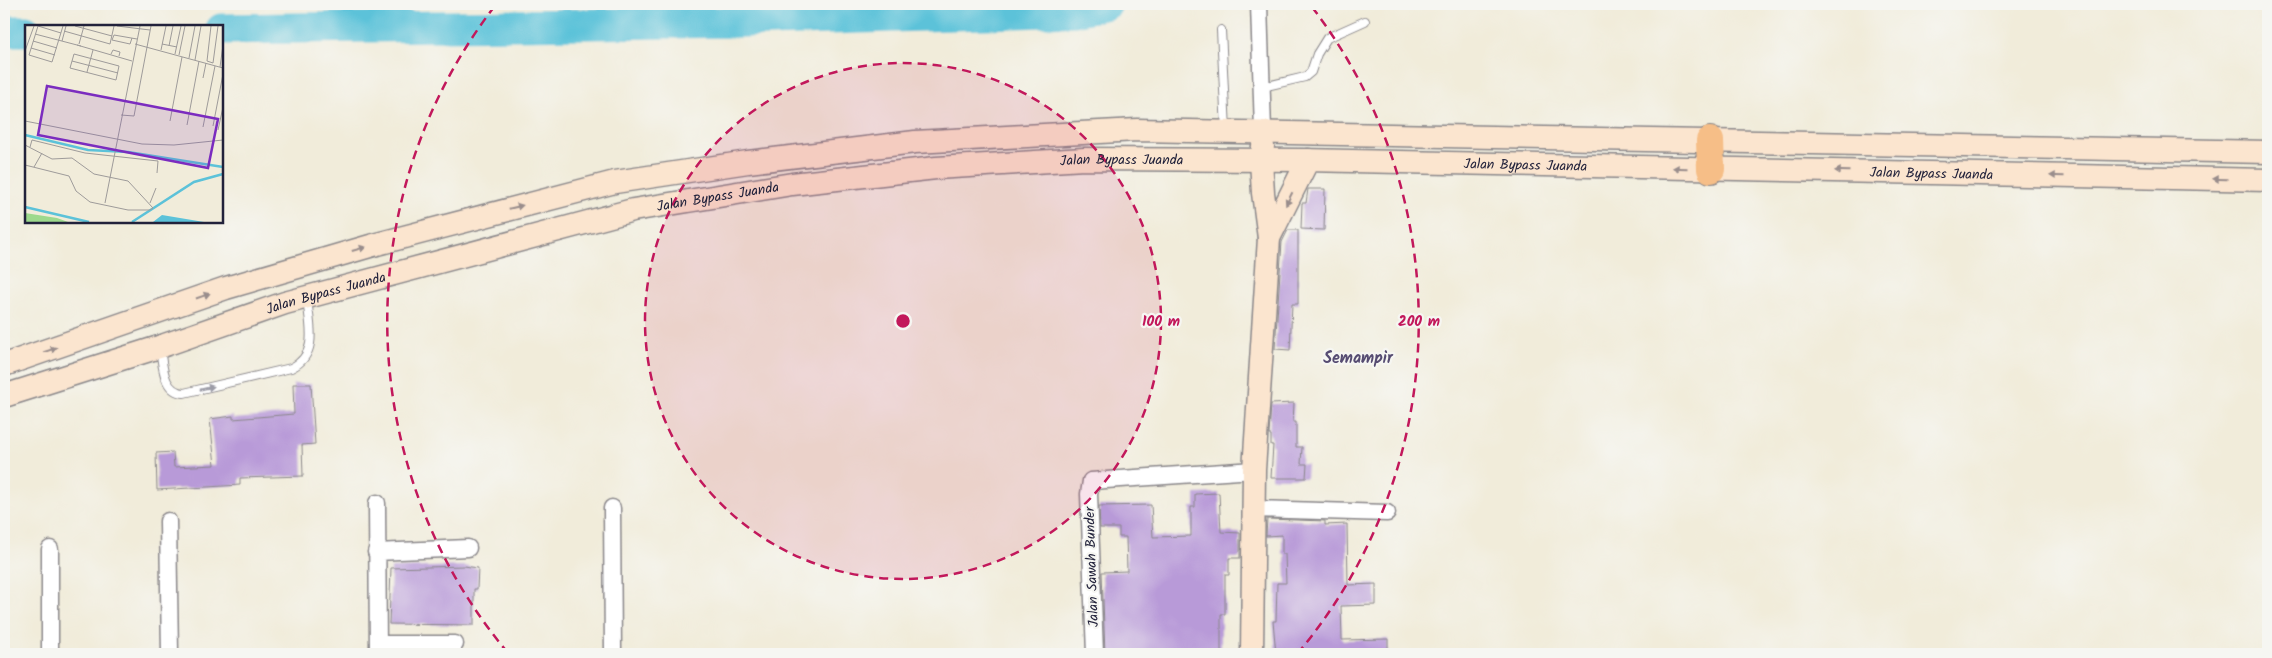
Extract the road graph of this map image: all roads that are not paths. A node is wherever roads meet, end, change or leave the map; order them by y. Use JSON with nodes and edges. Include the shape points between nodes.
{"nodes":[{"id":1,"x":1259,"y":4,"type":"edge"},
{"id":2,"x":1365,"y":20,"type":"dead end"},
{"id":3,"x":1221,"y":30,"type":"dead end"},
{"id":4,"x":1263,"y":88,"type":"junction"},
{"id":5,"x":1263,"y":131,"type":"junction"},
{"id":6,"x":1226,"y":132,"type":"junction"},
{"id":7,"x":1710,"y":141,"type":"junction"},
{"id":8,"x":2268,"y":152,"type":"edge"},
{"id":9,"x":828,"y":154,"type":"junction"},
{"id":10,"x":1308,"y":160,"type":"junction"},
{"id":11,"x":1261,"y":161,"type":"junction"},
{"id":12,"x":1711,"y":169,"type":"junction"},
{"id":13,"x":2268,"y":180,"type":"edge"},
{"id":14,"x":834,"y":181,"type":"junction"},
{"id":15,"x":1269,"y":238,"type":"junction"},
{"id":16,"x":307,"y":297,"type":"junction"},
{"id":17,"x":160,"y":347,"type":"junction"},
{"id":18,"x":4,"y":365,"type":"edge"},
{"id":19,"x":4,"y":396,"type":"edge"},
{"id":20,"x":1254,"y":470,"type":"junction"},
{"id":21,"x":377,"y":502,"type":"dead end"},
{"id":22,"x":612,"y":508,"type":"dead end"},
{"id":23,"x":1254,"y":509,"type":"junction"},
{"id":24,"x":1387,"y":513,"type":"dead end"},
{"id":25,"x":168,"y":521,"type":"dead end"},
{"id":26,"x":468,"y":548,"type":"dead end"},
{"id":27,"x":50,"y":549,"type":"dead end"},
{"id":28,"x":376,"y":552,"type":"junction"},
{"id":29,"x":455,"y":644,"type":"dead end"},
{"id":30,"x":378,"y":649,"type":"edge"},
{"id":31,"x":50,"y":654,"type":"edge"},
{"id":32,"x":170,"y":654,"type":"edge"},
{"id":33,"x":612,"y":654,"type":"edge"},
{"id":34,"x":1094,"y":654,"type":"edge"},
{"id":35,"x":1252,"y":654,"type":"edge"}],
"edges":[{"from":1,"to":4,"type":"street"},
{"from":2,"to":4,"type":"lane","via":[[1327,38],[1306,77]]},
{"from":3,"to":6,"type":"lane"},
{"from":4,"to":5,"type":"street"},
{"from":5,"to":6,"type":"main road","name":"Jalan Bypass Juanda"},
{"from":5,"to":7,"type":"main road","name":"Jalan Bypass Juanda"},
{"from":5,"to":11,"type":"main road"},
{"from":6,"to":9,"type":"main road","name":"Jalan Bypass Juanda","via":[[1118,131],[915,142]]},
{"from":7,"to":8,"type":"main road","name":"Jalan Bypass Juanda"},
{"from":7,"to":12,"type":"highway"},
{"from":9,"to":14,"type":"main road","via":[[826,169]]},
{"from":18,"to":9,"type":"main road","name":"Jalan Bypass Juanda","one_way":true,"via":[[226,288],[502,210],[615,182]]},
{"from":10,"to":11,"type":"main road","name":"Jalan Bypass Juanda"},
{"from":12,"to":10,"type":"main road","name":"Jalan Bypass Juanda","one_way":true},
{"from":10,"to":15,"type":"main road","one_way":true},
{"from":11,"to":14,"type":"main road","name":"Jalan Bypass Juanda","via":[[1084,159],[936,168]]},
{"from":11,"to":15,"type":"main road"},
{"from":13,"to":12,"type":"main road","name":"Jalan Bypass Juanda","one_way":true},
{"from":14,"to":16,"type":"main road","name":"Jalan Bypass Juanda","via":[[792,184],[633,210]]},
{"from":15,"to":20,"type":"main road"},
{"from":16,"to":17,"type":"main road","name":"Jalan Bypass Juanda"},
{"from":17,"to":16,"type":"lane","one_way":true,"via":[[168,386],[176,393],[184,394],[291,368],[309,352]]},
{"from":17,"to":19,"type":"main road","name":"Jalan Bypass Juanda"},
{"from":20,"to":23,"type":"main road"},
{"from":20,"to":34,"type":"street","name":"Jalan Sawah Bunder","via":[[1091,481]]},
{"from":21,"to":28,"type":"street"},
{"from":22,"to":33,"type":"street"},
{"from":23,"to":24,"type":"street"},
{"from":23,"to":35,"type":"main road"},
{"from":25,"to":32,"type":"street"},
{"from":26,"to":28,"type":"street"},
{"from":27,"to":31,"type":"street"},
{"from":28,"to":30,"type":"street"},
{"from":29,"to":30,"type":"street"}]}
